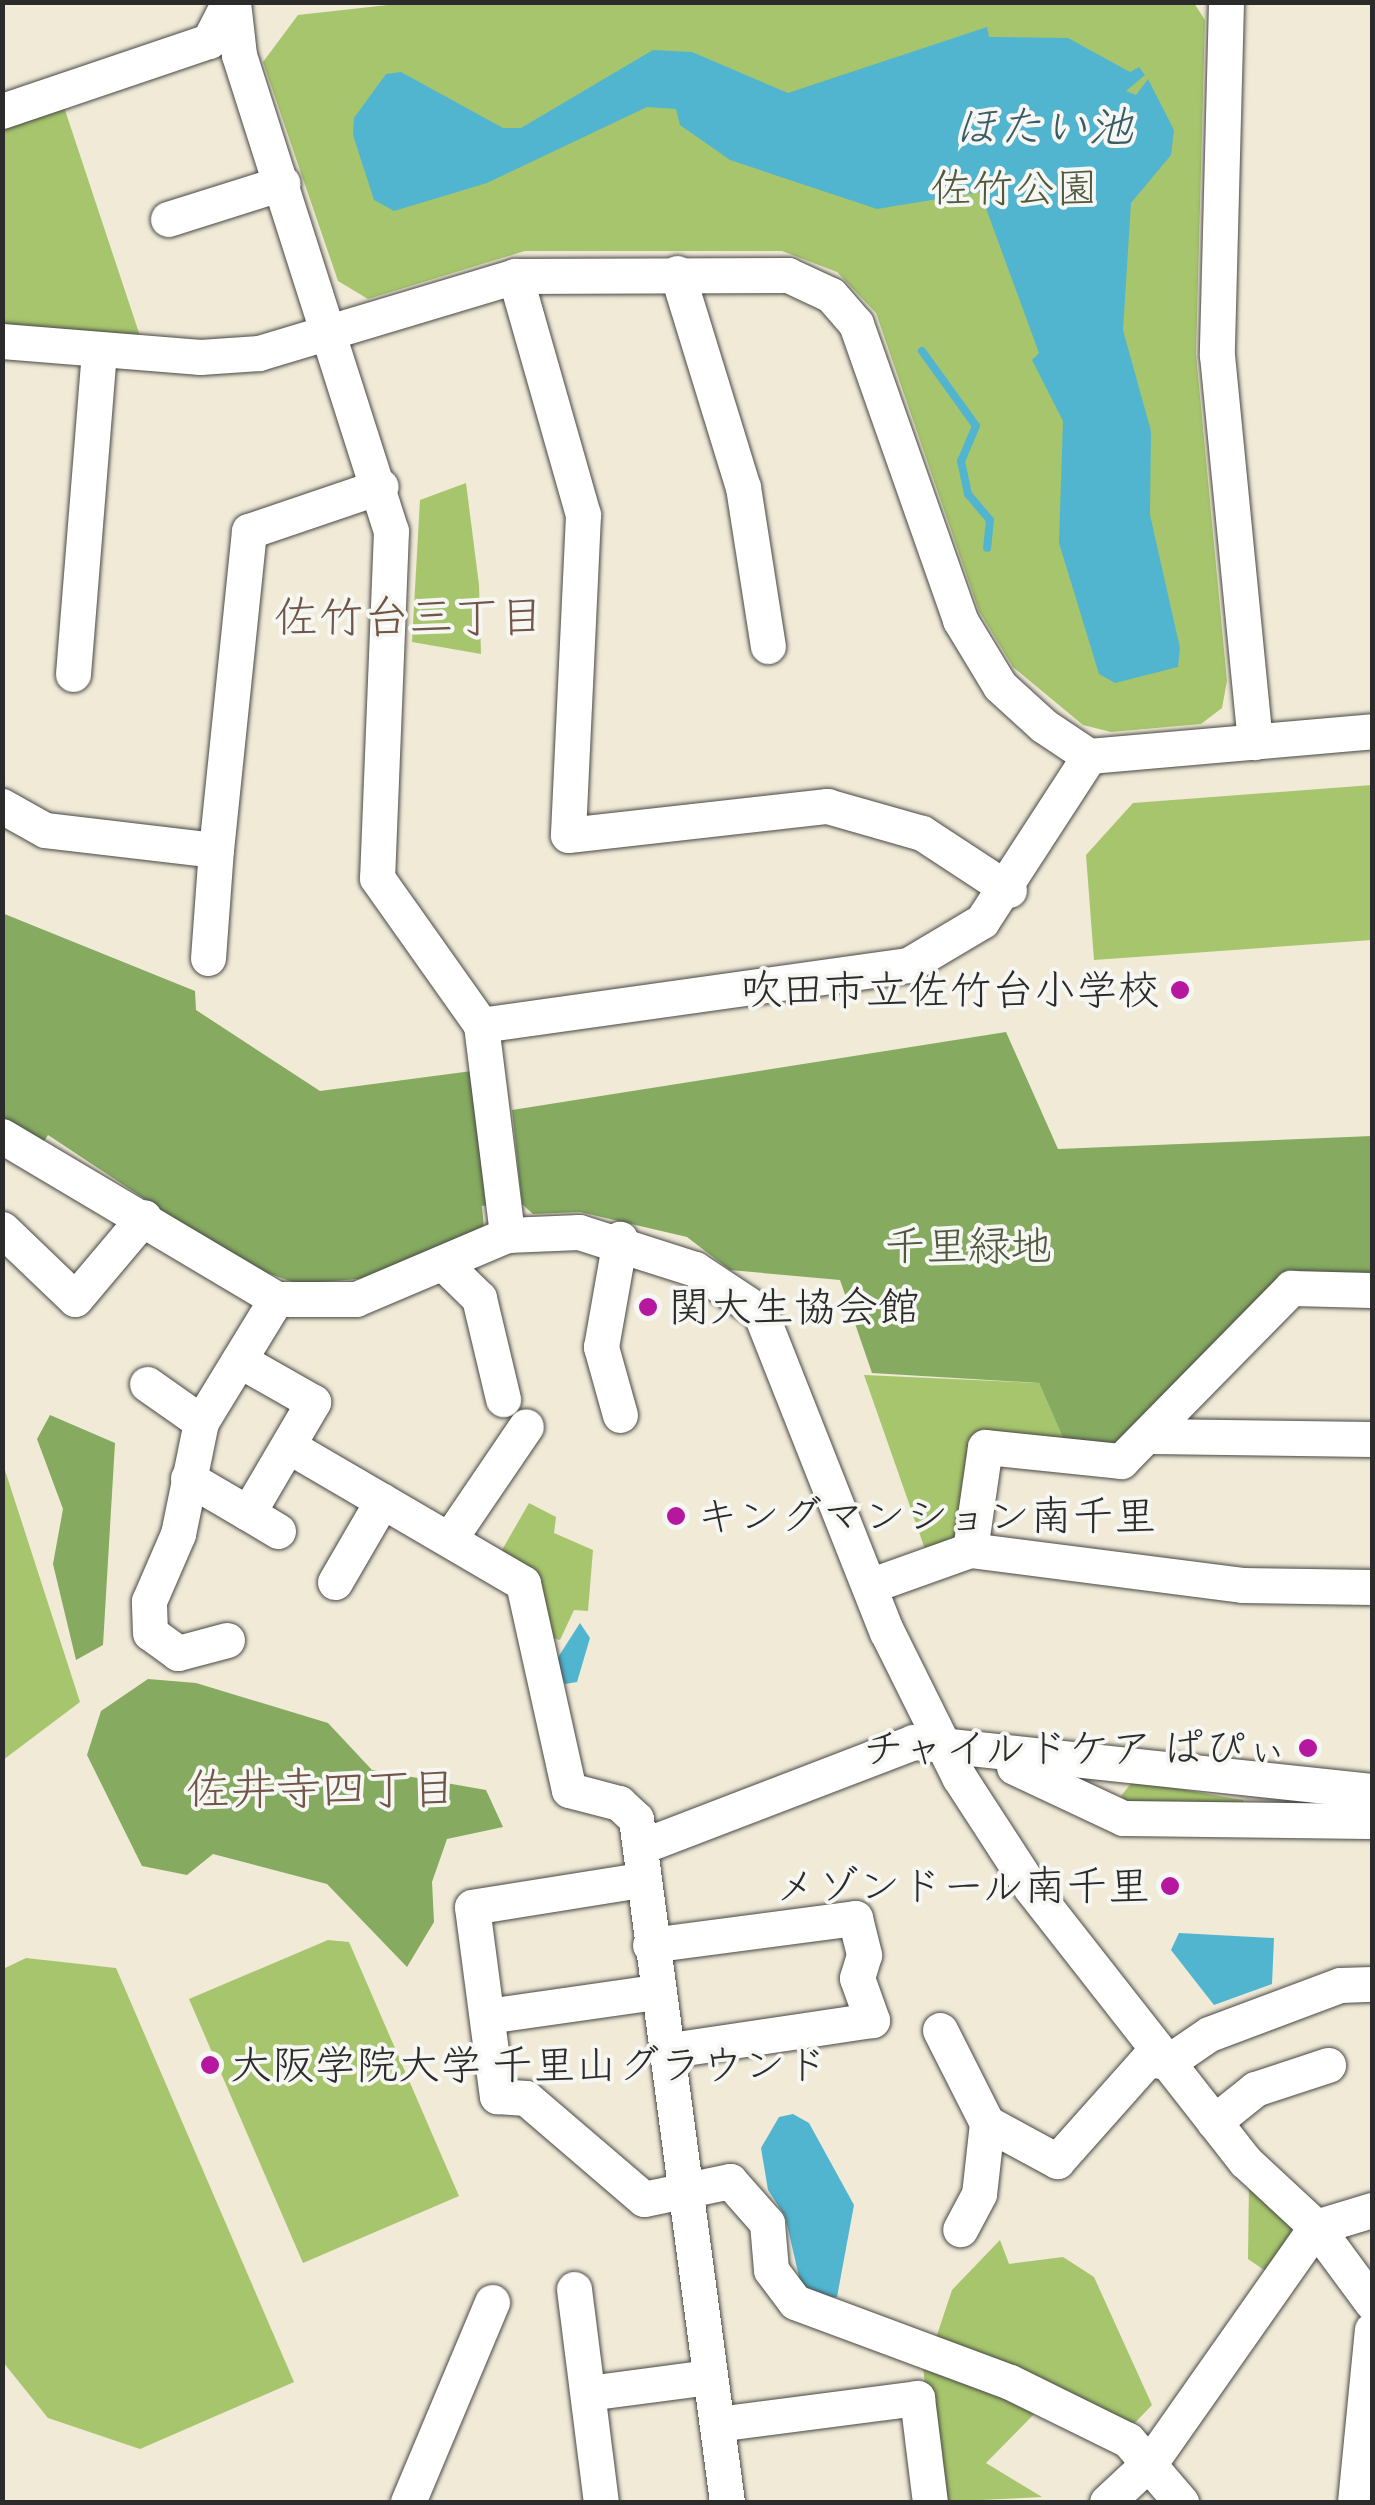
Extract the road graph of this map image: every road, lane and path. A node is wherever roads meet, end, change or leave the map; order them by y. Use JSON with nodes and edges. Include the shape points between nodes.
{"nodes":[{"id":1,"x":231,"y":2,"type":"edge"},
{"id":2,"x":1226,"y":2,"type":"edge"},
{"id":3,"x":2,"y":111,"type":"edge"},
{"id":4,"x":282,"y":183,"type":"junction"},
{"id":5,"x":168,"y":219,"type":"dead end"},
{"id":6,"x":677,"y":273,"type":"junction"},
{"id":7,"x":516,"y":276,"type":"junction"},
{"id":8,"x":332,"y":330,"type":"junction"},
{"id":9,"x":2,"y":341,"type":"edge"},
{"id":10,"x":99,"y":351,"type":"junction"},
{"id":11,"x":380,"y":486,"type":"junction"},
{"id":12,"x":768,"y":646,"type":"dead end"},
{"id":13,"x":73,"y":674,"type":"dead end"},
{"id":14,"x":1372,"y":731,"type":"edge"},
{"id":15,"x":1255,"y":742,"type":"junction"},
{"id":16,"x":1089,"y":756,"type":"junction"},
{"id":17,"x":2,"y":806,"type":"edge"},
{"id":18,"x":216,"y":850,"type":"junction"},
{"id":19,"x":1008,"y":890,"type":"junction"},
{"id":20,"x":208,"y":958,"type":"dead end"},
{"id":21,"x":481,"y":1025,"type":"junction"},
{"id":22,"x":2,"y":1136,"type":"edge"},
{"id":23,"x":144,"y":1218,"type":"junction"},
{"id":24,"x":2,"y":1229,"type":"edge"},
{"id":25,"x":507,"y":1235,"type":"junction"},
{"id":26,"x":620,"y":1239,"type":"junction"},
{"id":27,"x":444,"y":1264,"type":"junction"},
{"id":28,"x":1372,"y":1290,"type":"edge"},
{"id":29,"x":276,"y":1299,"type":"junction"},
{"id":30,"x":239,"y":1360,"type":"junction"},
{"id":31,"x":506,"y":1382,"type":"dead end"},
{"id":32,"x":147,"y":1384,"type":"dead end"},
{"id":33,"x":620,"y":1416,"type":"dead end"},
{"id":34,"x":201,"y":1422,"type":"junction"},
{"id":35,"x":526,"y":1426,"type":"dead end"},
{"id":36,"x":1151,"y":1436,"type":"junction"},
{"id":37,"x":1372,"y":1438,"type":"edge"},
{"id":38,"x":290,"y":1447,"type":"junction"},
{"id":39,"x":188,"y":1478,"type":"junction"},
{"id":40,"x":382,"y":1500,"type":"junction"},
{"id":41,"x":450,"y":1538,"type":"junction"},
{"id":42,"x":970,"y":1550,"type":"junction"},
{"id":43,"x":335,"y":1582,"type":"dead end"},
{"id":44,"x":869,"y":1586,"type":"junction"},
{"id":45,"x":1372,"y":1587,"type":"edge"},
{"id":46,"x":227,"y":1640,"type":"dead end"},
{"id":47,"x":943,"y":1749,"type":"junction"},
{"id":48,"x":995,"y":1758,"type":"junction"},
{"id":49,"x":1131,"y":1768,"type":"junction"},
{"id":50,"x":1372,"y":1792,"type":"edge"},
{"id":51,"x":1123,"y":1818,"type":"junction"},
{"id":52,"x":1372,"y":1821,"type":"edge"},
{"id":53,"x":640,"y":1863,"type":"junction"},
{"id":54,"x":650,"y":1945,"type":"junction"},
{"id":55,"x":1372,"y":1984,"type":"edge"},
{"id":56,"x":656,"y":1992,"type":"junction"},
{"id":57,"x":487,"y":2016,"type":"junction"},
{"id":58,"x":940,"y":2030,"type":"dead end"},
{"id":59,"x":665,"y":2051,"type":"junction"},
{"id":60,"x":1168,"y":2062,"type":"junction"},
{"id":61,"x":1328,"y":2065,"type":"dead end"},
{"id":62,"x":1214,"y":2122,"type":"junction"},
{"id":63,"x":987,"y":2123,"type":"junction"},
{"id":64,"x":683,"y":2196,"type":"junction"},
{"id":65,"x":1372,"y":2210,"type":"edge"},
{"id":66,"x":1316,"y":2227,"type":"junction"},
{"id":67,"x":960,"y":2229,"type":"dead end"},
{"id":68,"x":574,"y":2288,"type":"dead end"},
{"id":69,"x":492,"y":2302,"type":"dead end"},
{"id":70,"x":1372,"y":2303,"type":"edge"},
{"id":71,"x":1372,"y":2330,"type":"edge"},
{"id":72,"x":710,"y":2377,"type":"junction"},
{"id":73,"x":588,"y":2393,"type":"junction"},
{"id":74,"x":717,"y":2424,"type":"junction"},
{"id":75,"x":1152,"y":2460,"type":"junction"},
{"id":76,"x":408,"y":2502,"type":"edge"},
{"id":77,"x":601,"y":2502,"type":"edge"},
{"id":78,"x":727,"y":2502,"type":"edge"},
{"id":79,"x":930,"y":2502,"type":"edge"},
{"id":80,"x":1107,"y":2502,"type":"edge"},
{"id":81,"x":1181,"y":2502,"type":"edge"},
{"id":82,"x":1355,"y":2502,"type":"edge"}],
"edges":[{"from":1,"to":3,"type":"street","via":[[209,41]]},
{"from":1,"to":4,"type":"street","via":[[239,54]]},
{"from":2,"to":15,"type":"street","via":[[1217,355]]},
{"from":4,"to":5,"type":"street"},
{"from":4,"to":8,"type":"street"},
{"from":6,"to":7,"type":"street"},
{"from":6,"to":12,"type":"street","via":[[744,487]]},
{"from":6,"to":16,"type":"street","via":[[788,275],[831,295],[856,324],[960,620],[1000,686]]},
{"from":7,"to":8,"type":"street"},
{"from":7,"to":19,"type":"street","via":[[583,514],[568,836],[827,806],[922,833]]},
{"from":8,"to":10,"type":"street","via":[[259,353]]},
{"from":8,"to":11,"type":"street"},
{"from":9,"to":10,"type":"street"},
{"from":10,"to":13,"type":"street"},
{"from":11,"to":18,"type":"street","via":[[249,531]]},
{"from":11,"to":21,"type":"street","via":[[393,570],[377,878]]},
{"from":14,"to":15,"type":"street"},
{"from":15,"to":16,"type":"street"},
{"from":16,"to":19,"type":"street"},
{"from":17,"to":18,"type":"street","via":[[45,830]]},
{"from":18,"to":20,"type":"street"},
{"from":19,"to":21,"type":"street","via":[[952,945],[908,964]]},
{"from":21,"to":25,"type":"street"},
{"from":22,"to":23,"type":"street"},
{"from":23,"to":24,"type":"street","via":[[74,1299]]},
{"from":23,"to":29,"type":"street"},
{"from":25,"to":26,"type":"street"},
{"from":25,"to":27,"type":"street"},
{"from":26,"to":33,"type":"street","via":[[601,1347]]},
{"from":26,"to":44,"type":"street","via":[[696,1269],[760,1312]]},
{"from":27,"to":29,"type":"street","via":[[356,1299]]},
{"from":27,"to":31,"type":"street","via":[[479,1298]]},
{"from":28,"to":36,"type":"street","via":[[1291,1288]]},
{"from":29,"to":30,"type":"street"},
{"from":30,"to":34,"type":"street"},
{"from":30,"to":38,"type":"street","via":[[313,1402]]},
{"from":32,"to":34,"type":"street"},
{"from":34,"to":39,"type":"street"},
{"from":35,"to":41,"type":"street"},
{"from":36,"to":37,"type":"street"},
{"from":36,"to":42,"type":"street","via":[[1121,1461],[985,1447]]},
{"from":38,"to":39,"type":"street","via":[[263,1522]]},
{"from":38,"to":40,"type":"street"},
{"from":39,"to":46,"type":"street","via":[[178,1534],[149,1601],[150,1633],[178,1652]]},
{"from":40,"to":41,"type":"street"},
{"from":40,"to":43,"type":"street"},
{"from":41,"to":53,"type":"street","via":[[522,1583],[569,1790],[619,1802],[636,1819]]},
{"from":42,"to":44,"type":"street"},
{"from":42,"to":45,"type":"street","via":[[1242,1585]]},
{"from":44,"to":47,"type":"street"},
{"from":47,"to":48,"type":"street"},
{"from":47,"to":53,"type":"street","via":[[914,1742]]},
{"from":47,"to":60,"type":"street","via":[[1031,1888]]},
{"from":48,"to":49,"type":"street"},
{"from":48,"to":51,"type":"street"},
{"from":49,"to":50,"type":"street"},
{"from":49,"to":51,"type":"street","via":[[1112,1780],[1109,1798]]},
{"from":51,"to":52,"type":"street"},
{"from":53,"to":54,"type":"street"},
{"from":53,"to":57,"type":"street","via":[[472,1906]]},
{"from":54,"to":56,"type":"street"},
{"from":54,"to":59,"type":"street","via":[[855,1918],[864,1954],[856,1978],[872,2020]]},
{"from":55,"to":60,"type":"street","via":[[1340,1985],[1209,2034]]},
{"from":56,"to":57,"type":"street"},
{"from":56,"to":59,"type":"street"},
{"from":57,"to":64,"type":"street","via":[[496,2096],[526,2098],[644,2199]]},
{"from":58,"to":63,"type":"street","via":[[950,2075]]},
{"from":59,"to":64,"type":"street"},
{"from":60,"to":62,"type":"street"},
{"from":60,"to":63,"type":"street","via":[[1148,2059],[1057,2161]]},
{"from":61,"to":62,"type":"street","via":[[1255,2089]]},
{"from":62,"to":66,"type":"street"},
{"from":63,"to":67,"type":"street","via":[[988,2202]]},
{"from":64,"to":72,"type":"street"},
{"from":64,"to":75,"type":"street","via":[[697,2183],[730,2182],[744,2192],[766,2223],[771,2270],[794,2302],[1010,2382]]},
{"from":65,"to":66,"type":"street"},
{"from":66,"to":70,"type":"street"},
{"from":66,"to":75,"type":"street"},
{"from":68,"to":73,"type":"street"},
{"from":69,"to":76,"type":"street"},
{"from":71,"to":82,"type":"street"},
{"from":72,"to":73,"type":"street"},
{"from":72,"to":74,"type":"street"},
{"from":73,"to":77,"type":"street"},
{"from":74,"to":78,"type":"street"},
{"from":74,"to":79,"type":"street","via":[[917,2398]]},
{"from":75,"to":80,"type":"street"},
{"from":75,"to":81,"type":"street"}]}
